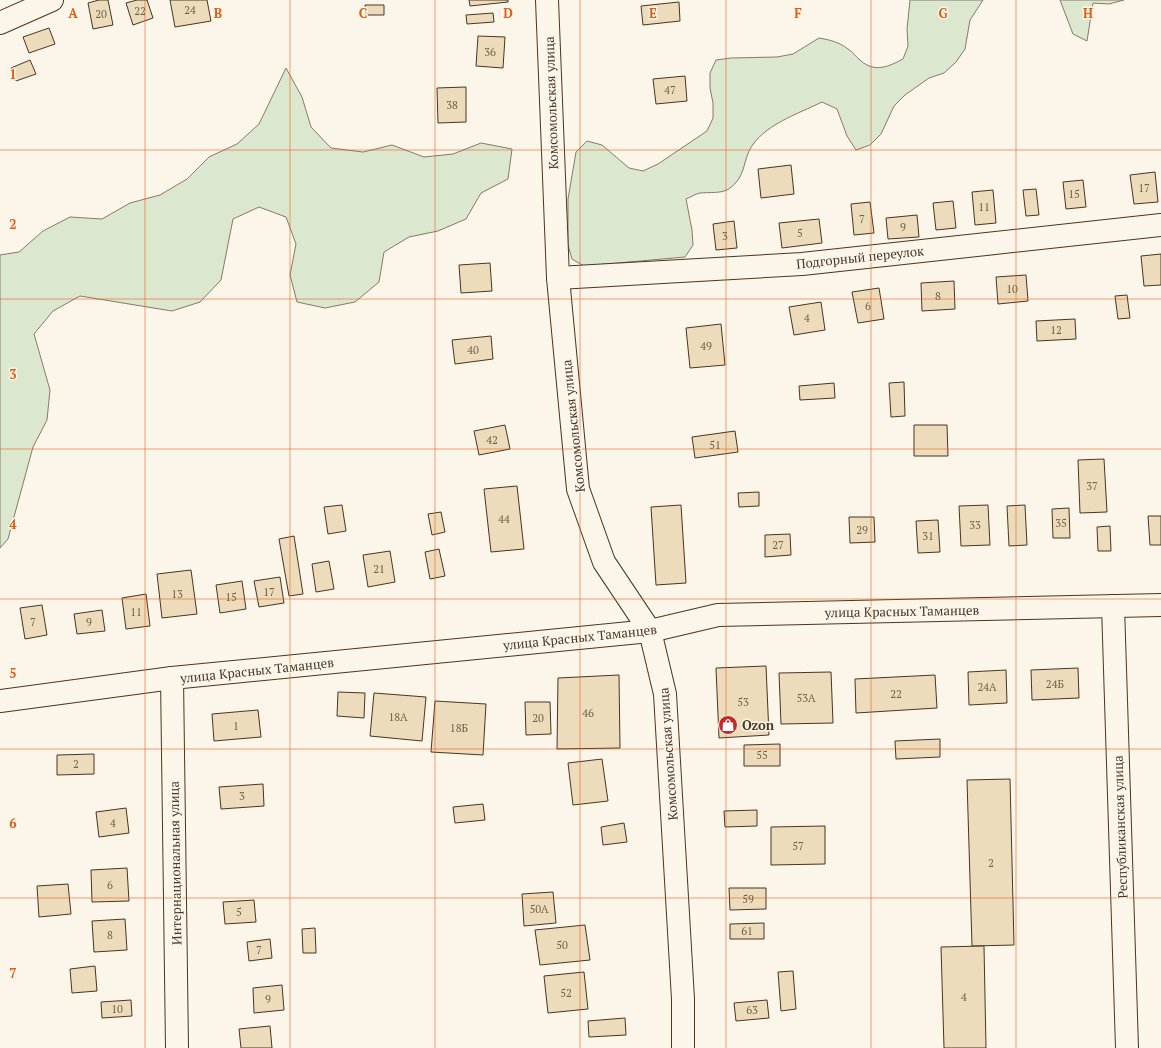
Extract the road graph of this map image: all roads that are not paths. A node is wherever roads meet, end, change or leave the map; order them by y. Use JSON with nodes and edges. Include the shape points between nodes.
{"nodes":[{"id":1,"x":52,"y":0,"type":"edge"},
{"id":2,"x":547,"y":0,"type":"edge"},
{"id":3,"x":0,"y":23,"type":"edge"},
{"id":4,"x":1161,"y":225,"type":"edge"},
{"id":5,"x":558,"y":278,"type":"junction"},
{"id":6,"x":1161,"y":605,"type":"edge"},
{"id":7,"x":1113,"y":606,"type":"junction"},
{"id":8,"x":650,"y":631,"type":"junction"},
{"id":9,"x":172,"y":678,"type":"junction"},
{"id":10,"x":0,"y":701,"type":"edge"},
{"id":11,"x":177,"y":1048,"type":"edge"},
{"id":12,"x":683,"y":1048,"type":"edge"},
{"id":13,"x":1127,"y":1048,"type":"edge"}],
"edges":[{"from":1,"to":3,"type":"street"},
{"from":2,"to":5,"type":"street","name":"Комсомольская улица"},
{"from":4,"to":5,"type":"street","name":"Подгорный переулок","via":[[802,264]]},
{"from":5,"to":8,"type":"street","name":"Комсомольская улица","via":[[578,489],[604,562]]},
{"from":6,"to":7,"type":"street","name":"улица Красных Таманцев"},
{"from":7,"to":8,"type":"street","name":"улица Красных Таманцев","via":[[718,615]]},
{"from":7,"to":13,"type":"street","name":"Республиканская улица"},
{"from":8,"to":9,"type":"street","name":"улица Красных Таманцев"},
{"from":8,"to":12,"type":"street","name":"Комсомольская улица","via":[[665,694]]},
{"from":9,"to":10,"type":"street","name":"улица Красных Таманцев"},
{"from":9,"to":11,"type":"street","name":"Интернациональная улица"}]}
